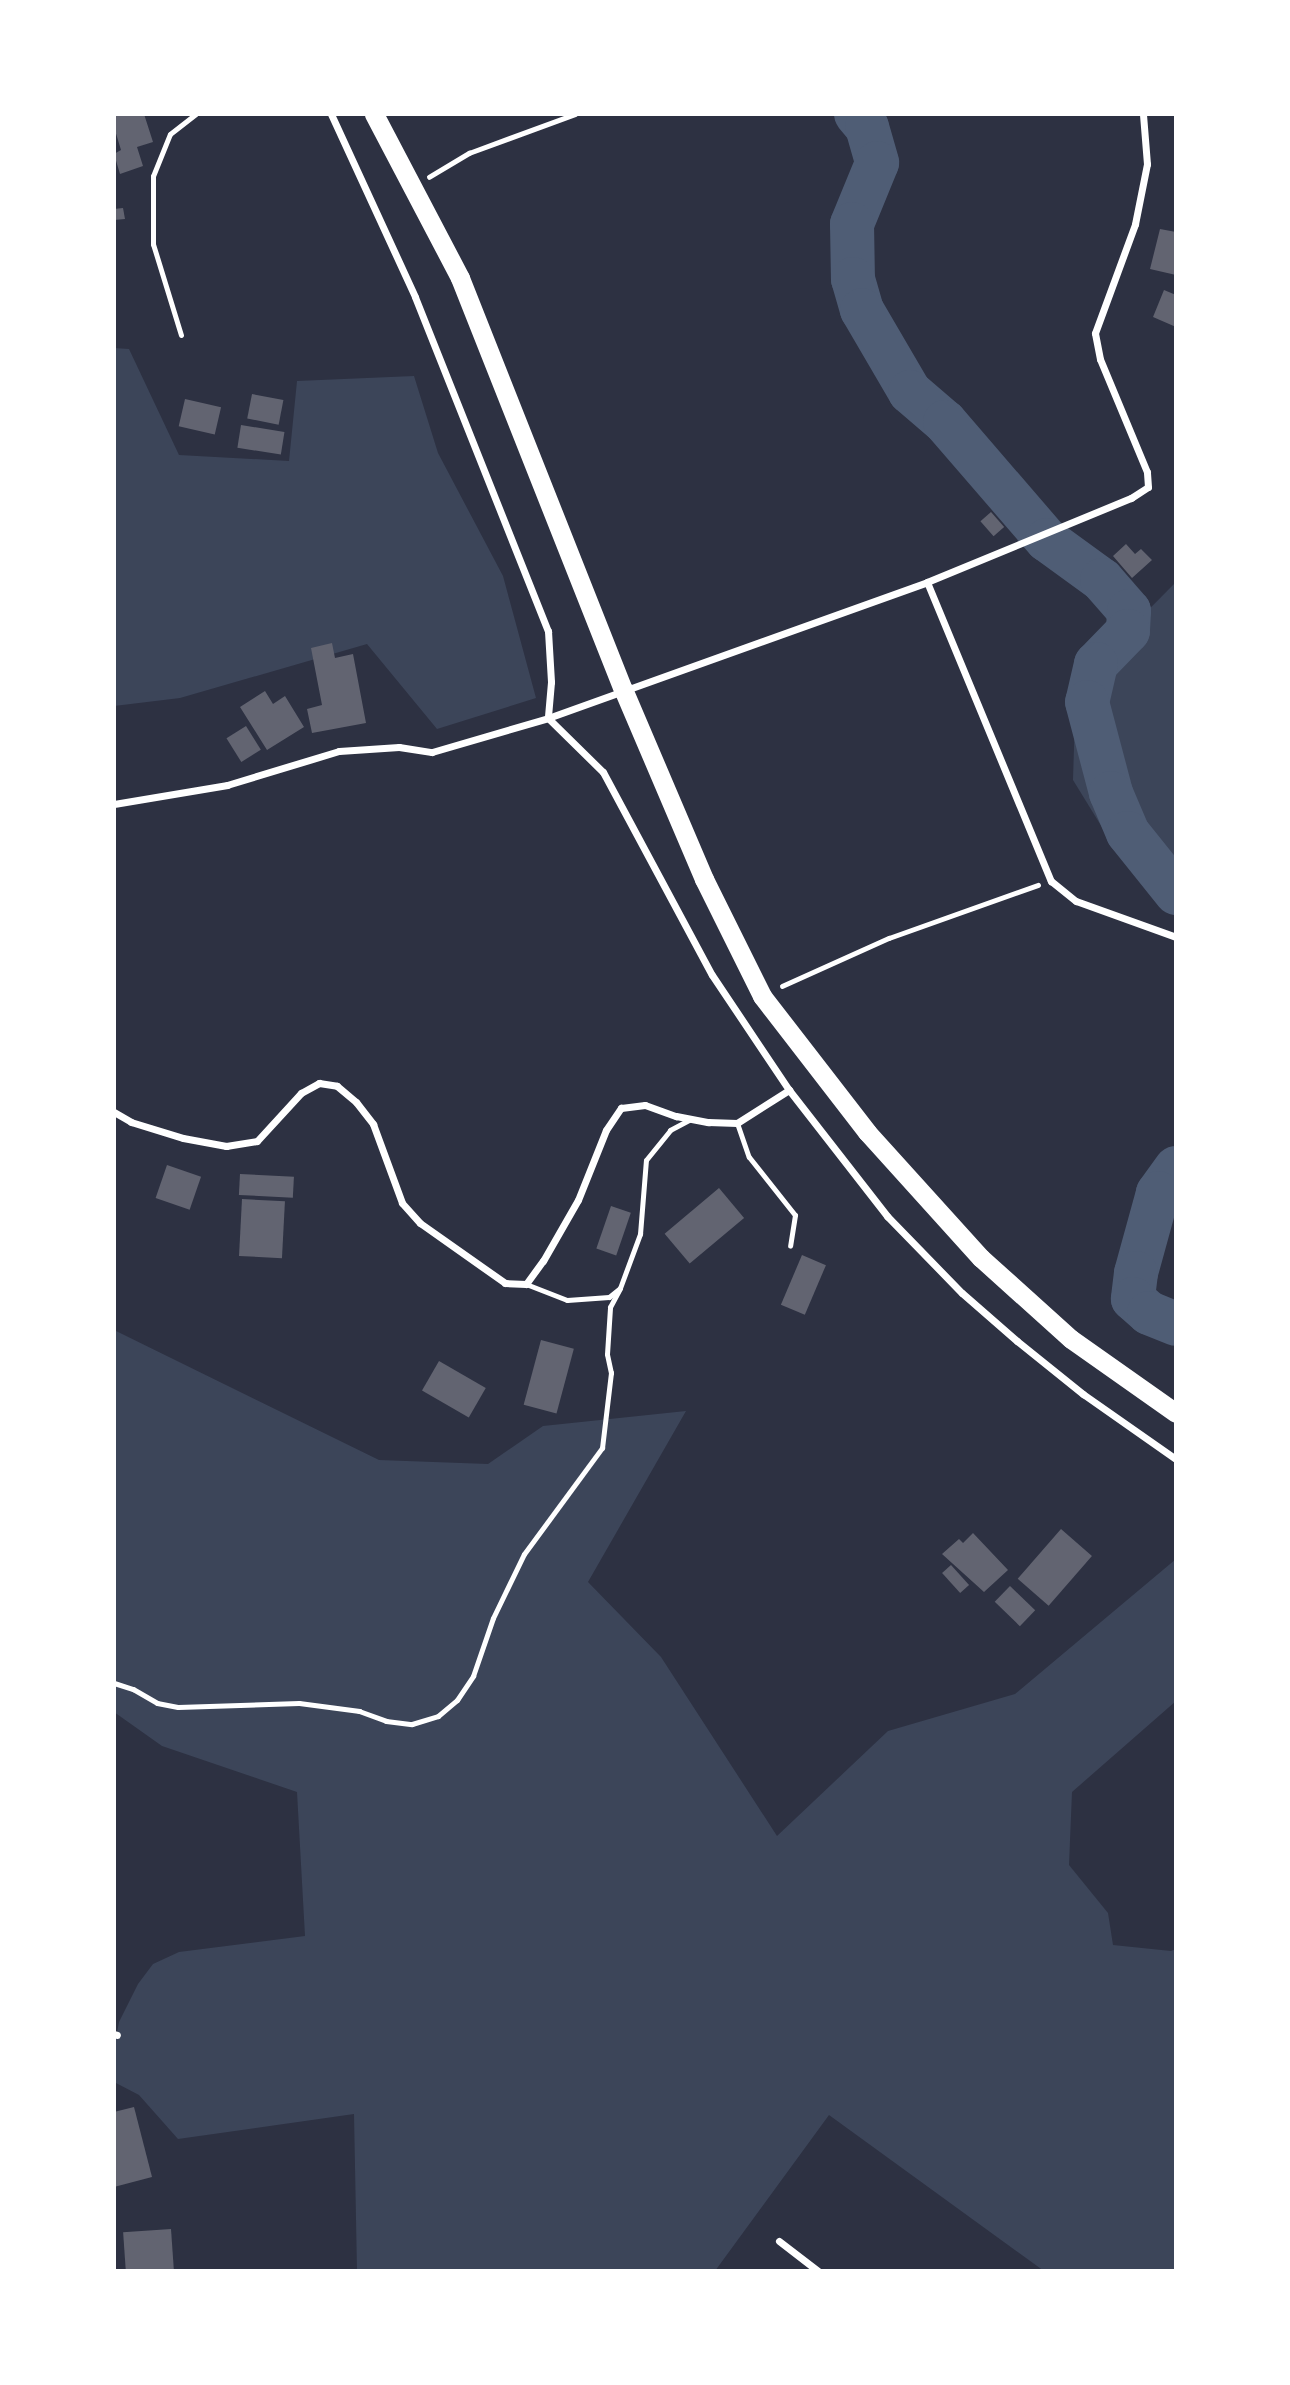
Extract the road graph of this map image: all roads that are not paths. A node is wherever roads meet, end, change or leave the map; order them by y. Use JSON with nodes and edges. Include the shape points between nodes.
{"nodes":[{"id":1,"x":196,"y":114,"type":"edge"},
{"id":2,"x":331,"y":114,"type":"edge"},
{"id":3,"x":374,"y":114,"type":"edge"},
{"id":4,"x":1143,"y":114,"type":"edge"},
{"id":5,"x":181,"y":335,"type":"dead end"},
{"id":6,"x":927,"y":582,"type":"junction"},
{"id":7,"x":622,"y":689,"type":"junction"},
{"id":8,"x":548,"y":718,"type":"junction"},
{"id":9,"x":114,"y":804,"type":"edge"},
{"id":10,"x":1176,"y":937,"type":"edge"},
{"id":11,"x":789,"y":1090,"type":"junction"},
{"id":12,"x":114,"y":1111,"type":"edge"},
{"id":13,"x":691,"y":1119,"type":"junction"},
{"id":14,"x":737,"y":1123,"type":"junction"},
{"id":15,"x":790,"y":1246,"type":"dead end"},
{"id":16,"x":526,"y":1284,"type":"junction"},
{"id":17,"x":620,"y":1288,"type":"junction"},
{"id":18,"x":1176,"y":1413,"type":"edge"},
{"id":19,"x":1176,"y":1459,"type":"edge"},
{"id":20,"x":114,"y":1683,"type":"edge"},
{"id":21,"x":779,"y":2241,"type":"dead end"},
{"id":22,"x":818,"y":2271,"type":"edge"}],
"edges":[{"from":1,"to":5,"type":"lane","via":[[170,134],[153,177],[153,244]]},
{"from":2,"to":8,"type":"street","via":[[415,297],[548,631]]},
{"from":3,"to":7,"type":"highway","via":[[460,278]]},
{"from":4,"to":6,"type":"street","via":[[1147,164],[1135,224],[1095,333],[1100,359],[1147,472],[1148,487]]},
{"from":6,"to":7,"type":"street"},
{"from":6,"to":10,"type":"street","via":[[1051,881],[1076,901]]},
{"from":7,"to":8,"type":"street"},
{"from":7,"to":18,"type":"highway","via":[[704,879],[762,996],[867,1132],[981,1258],[1071,1339]]},
{"from":8,"to":9,"type":"street","via":[[432,752],[399,747],[339,751],[227,785]]},
{"from":8,"to":11,"type":"street","via":[[603,772],[712,975]]},
{"from":11,"to":14,"type":"street"},
{"from":11,"to":19,"type":"street","via":[[887,1216],[962,1293],[1083,1394]]},
{"from":12,"to":16,"type":"street","via":[[131,1122],[226,1146],[257,1141],[301,1093],[319,1083],[337,1086],[373,1124],[402,1203],[420,1223],[505,1283]]},
{"from":13,"to":14,"type":"street"},
{"from":13,"to":16,"type":"street","via":[[645,1105],[621,1108],[606,1130],[578,1200]]},
{"from":13,"to":17,"type":"lane","via":[[670,1130],[646,1160],[640,1234]]},
{"from":14,"to":15,"type":"lane","via":[[749,1157],[794,1215]]},
{"from":16,"to":17,"type":"lane","via":[[567,1300],[609,1297]]},
{"from":17,"to":20,"type":"lane","via":[[610,1307],[607,1354],[611,1373],[602,1448],[524,1554],[473,1676],[457,1700],[438,1716],[412,1724],[299,1703],[178,1707],[157,1703]]},
{"from":21,"to":22,"type":"street"}]}
